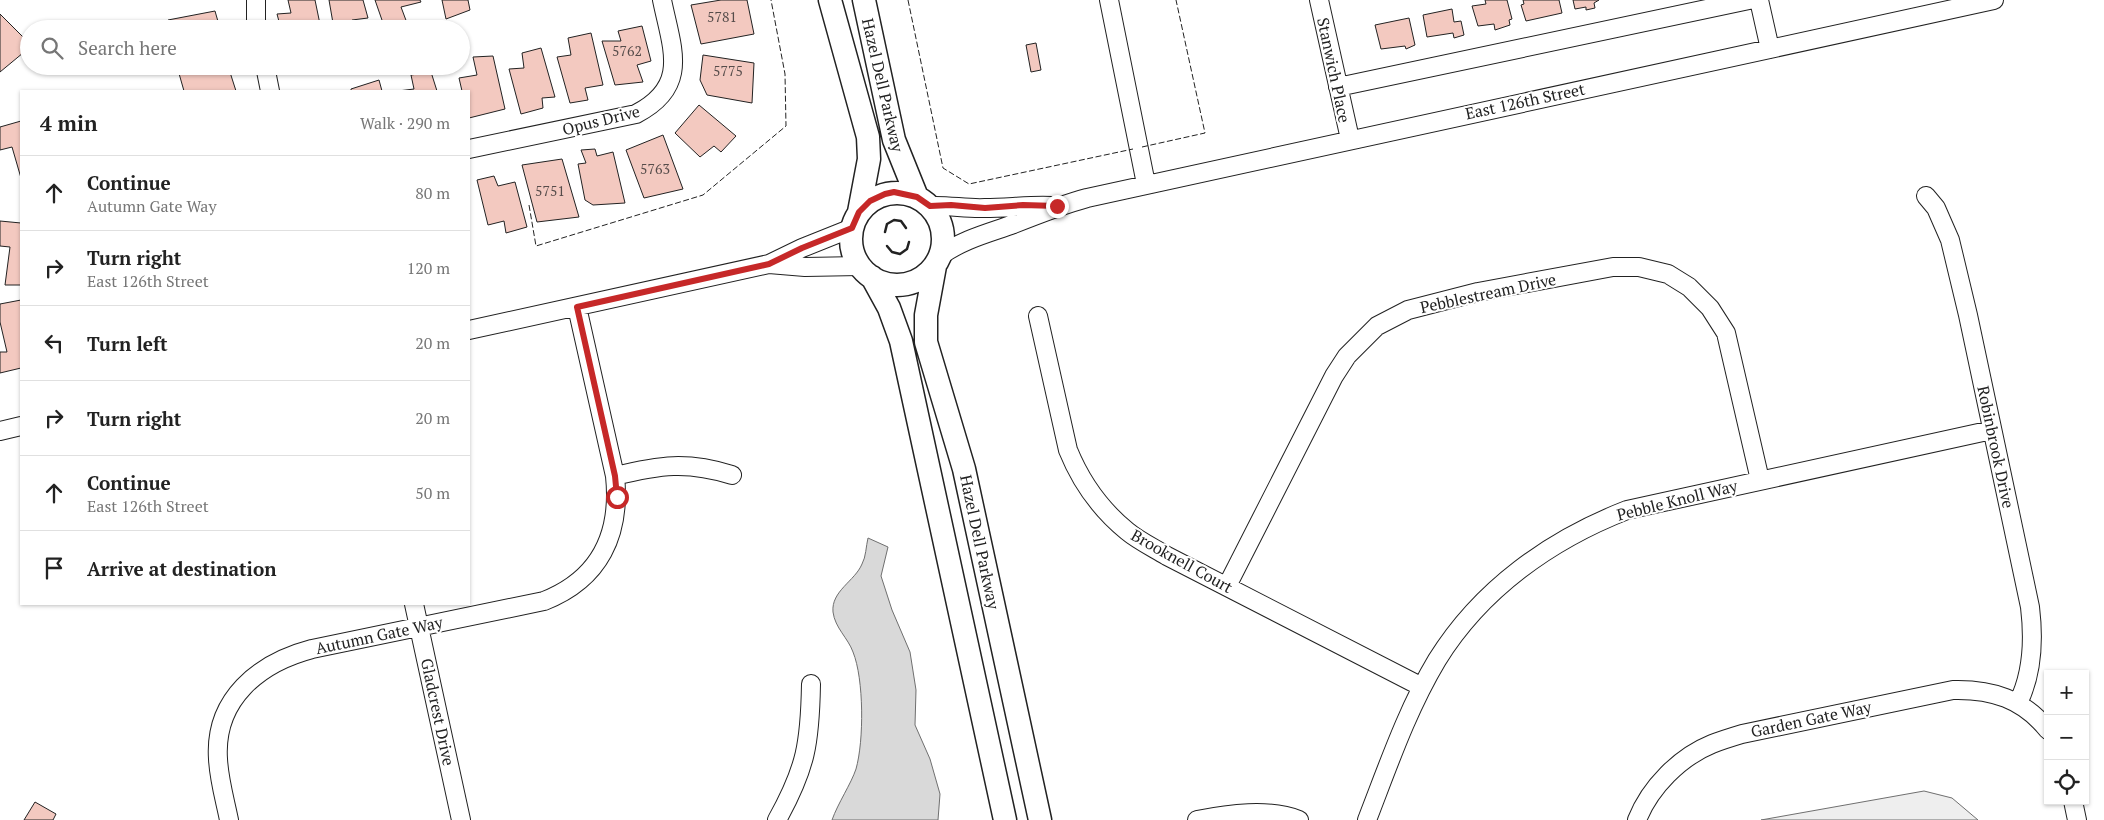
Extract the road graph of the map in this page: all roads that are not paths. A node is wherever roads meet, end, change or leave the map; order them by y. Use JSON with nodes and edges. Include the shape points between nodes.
{"nodes":[{"id":1,"x":256,"y":0,"type":"edge"},
{"id":2,"x":662,"y":0,"type":"edge"},
{"id":3,"x":830,"y":0,"type":"edge"},
{"id":4,"x":864,"y":0,"type":"edge"},
{"id":5,"x":1109,"y":0,"type":"edge"},
{"id":6,"x":1319,"y":0,"type":"edge"},
{"id":7,"x":1749,"y":0,"type":"edge"},
{"id":8,"x":1759,"y":0,"type":"edge"},
{"id":9,"x":1994,"y":0,"type":"edge"},
{"id":10,"x":256,"y":20,"type":"edge"},
{"id":11,"x":1770,"y":49,"type":"junction"},
{"id":12,"x":267,"y":75,"type":"edge"},
{"id":13,"x":1338,"y":86,"type":"junction"},
{"id":14,"x":270,"y":90,"type":"edge"},
{"id":15,"x":1350,"y":140,"type":"junction"},
{"id":16,"x":470,"y":149,"type":"edge"},
{"id":17,"x":1146,"y":184,"type":"junction"},
{"id":18,"x":1926,"y":196,"type":"dead end"},
{"id":19,"x":924,"y":201,"type":"junction"},
{"id":20,"x":1057,"y":206,"type":"junction"},
{"id":21,"x":856,"y":220,"type":"junction"},
{"id":22,"x":938,"y":261,"type":"junction"},
{"id":23,"x":769,"y":264,"type":"junction"},
{"id":24,"x":866,"y":272,"type":"junction"},
{"id":25,"x":577,"y":307,"type":"junction"},
{"id":26,"x":1038,"y":316,"type":"dead end"},
{"id":27,"x":470,"y":330,"type":"edge"},
{"id":28,"x":20,"y":426,"type":"edge"},
{"id":29,"x":1992,"y":430,"type":"junction"},
{"id":30,"x":0,"y":431,"type":"edge"},
{"id":31,"x":732,"y":475,"type":"dead end"},
{"id":32,"x":615,"y":476,"type":"junction"},
{"id":33,"x":1760,"y":480,"type":"junction"},
{"id":34,"x":1227,"y":586,"type":"junction"},
{"id":35,"x":414,"y":605,"type":"edge"},
{"id":36,"x":419,"y":627,"type":"junction"},
{"id":37,"x":812,"y":684,"type":"dead end"},
{"id":38,"x":1422,"y":687,"type":"junction"},
{"id":39,"x":2018,"y":703,"type":"junction"},
{"id":40,"x":2044,"y":725,"type":"edge"},
{"id":41,"x":2074,"y":805,"type":"edge"},
{"id":42,"x":229,"y":820,"type":"edge"},
{"id":43,"x":461,"y":820,"type":"edge"},
{"id":44,"x":776,"y":820,"type":"edge"},
{"id":45,"x":1004,"y":820,"type":"edge"},
{"id":46,"x":1040,"y":820,"type":"edge"},
{"id":47,"x":1196,"y":820,"type":"edge"},
{"id":48,"x":1299,"y":820,"type":"edge"},
{"id":49,"x":1367,"y":820,"type":"edge"},
{"id":50,"x":1637,"y":820,"type":"edge"},
{"id":51,"x":2077,"y":820,"type":"edge"}],
"edges":[{"from":1,"to":10,"type":"street"},
{"from":2,"to":16,"type":"street","name":"Opus Drive","via":[[673,70],[666,90],[652,106],[636,114]]},
{"from":3,"to":21,"type":"main road","name":"Hazel Dell Parkway","via":[[870,152]]},
{"from":4,"to":19,"type":"main road","name":"Hazel Dell Parkway","via":[[894,140]]},
{"from":5,"to":17,"type":"street"},
{"from":6,"to":13,"type":"street","name":"Stanwich Place"},
{"from":7,"to":13,"type":"street"},
{"from":8,"to":11,"type":"street"},
{"from":9,"to":11,"type":"street","name":"East 126th Street"},
{"from":11,"to":15,"type":"street","name":"East 126th Street"},
{"from":12,"to":14,"type":"street"},
{"from":13,"to":15,"type":"street","name":"Stanwich Place"},
{"from":15,"to":17,"type":"street","name":"East 126th Street"},
{"from":17,"to":20,"type":"street","name":"East 126th Street"},
{"from":18,"to":29,"type":"street","name":"Robinbrook Drive","via":[[1936,208],[1950,240]]},
{"from":19,"to":20,"type":"street","name":"East 126th Street","via":[[985,208]]},
{"from":19,"to":21,"type":"main road","via":[[902,192],[885,194],[870,201]]},
{"from":19,"to":22,"type":"main road","via":[[939,219],[944,234]]},
{"from":20,"to":22,"type":"street","name":"East 126th Street","via":[[963,242]]},
{"from":21,"to":23,"type":"street"},
{"from":21,"to":24,"type":"main road","via":[[853,252]]},
{"from":22,"to":24,"type":"main road","via":[[922,278],[906,284],[888,284]]},
{"from":22,"to":46,"type":"main road","name":"Hazel Dell Parkway","via":[[926,315],[926,342],[964,469]]},
{"from":23,"to":24,"type":"street"},
{"from":23,"to":25,"type":"street"},
{"from":24,"to":45,"type":"main road","name":"Hazel Dell Parkway","via":[[889,308],[901,341]]},
{"from":25,"to":27,"type":"street"},
{"from":25,"to":32,"type":"street","name":"Autumn Gate Way"},
{"from":26,"to":34,"type":"street","name":"Brooknell Court","via":[[1068,450],[1090,493],[1128,532]]},
{"from":28,"to":30,"type":"street"},
{"from":29,"to":33,"type":"street","name":"Pebble Knoll Way"},
{"from":29,"to":39,"type":"street","name":"Robinbrook Drive","via":[[2032,624],[2030,666],[2026,687]]},
{"from":31,"to":32,"type":"street","via":[[709,468],[662,465]]},
{"from":32,"to":36,"type":"street","name":"Autumn Gate Way","via":[[617,497],[613,532],[593,566],[568,590],[544,601]]},
{"from":33,"to":34,"type":"street","name":"Pebblestream Drive","via":[[1726,333],[1710,308],[1689,287],[1668,274],[1639,267],[1613,267],[1478,292],[1393,317],[1377,326],[1347,356]]},
{"from":33,"to":38,"type":"street","name":"Pebble Knoll Way","via":[[1627,510],[1557,543],[1505,580],[1481,602],[1437,660]]},
{"from":34,"to":38,"type":"street","name":"Brooknell Court"},
{"from":35,"to":36,"type":"street","name":"Gladcrest Drive"},
{"from":36,"to":42,"type":"street","name":"Autumn Gate Way","via":[[290,655],[247,682],[229,709],[218,742],[218,769]]},
{"from":36,"to":43,"type":"street","name":"Gladcrest Drive"},
{"from":37,"to":44,"type":"street","via":[[808,744],[801,772]]},
{"from":38,"to":49,"type":"street","name":"Pebble Knoll Way"},
{"from":39,"to":40,"type":"street","name":"Garden Gate Way"},
{"from":39,"to":50,"type":"street","name":"Garden Gate Way","via":[[1982,691],[1953,690],[1742,734],[1711,744],[1681,762],[1649,797]]},
{"from":41,"to":51,"type":"street"},
{"from":47,"to":48,"type":"street","via":[[1268,814]]}]}
